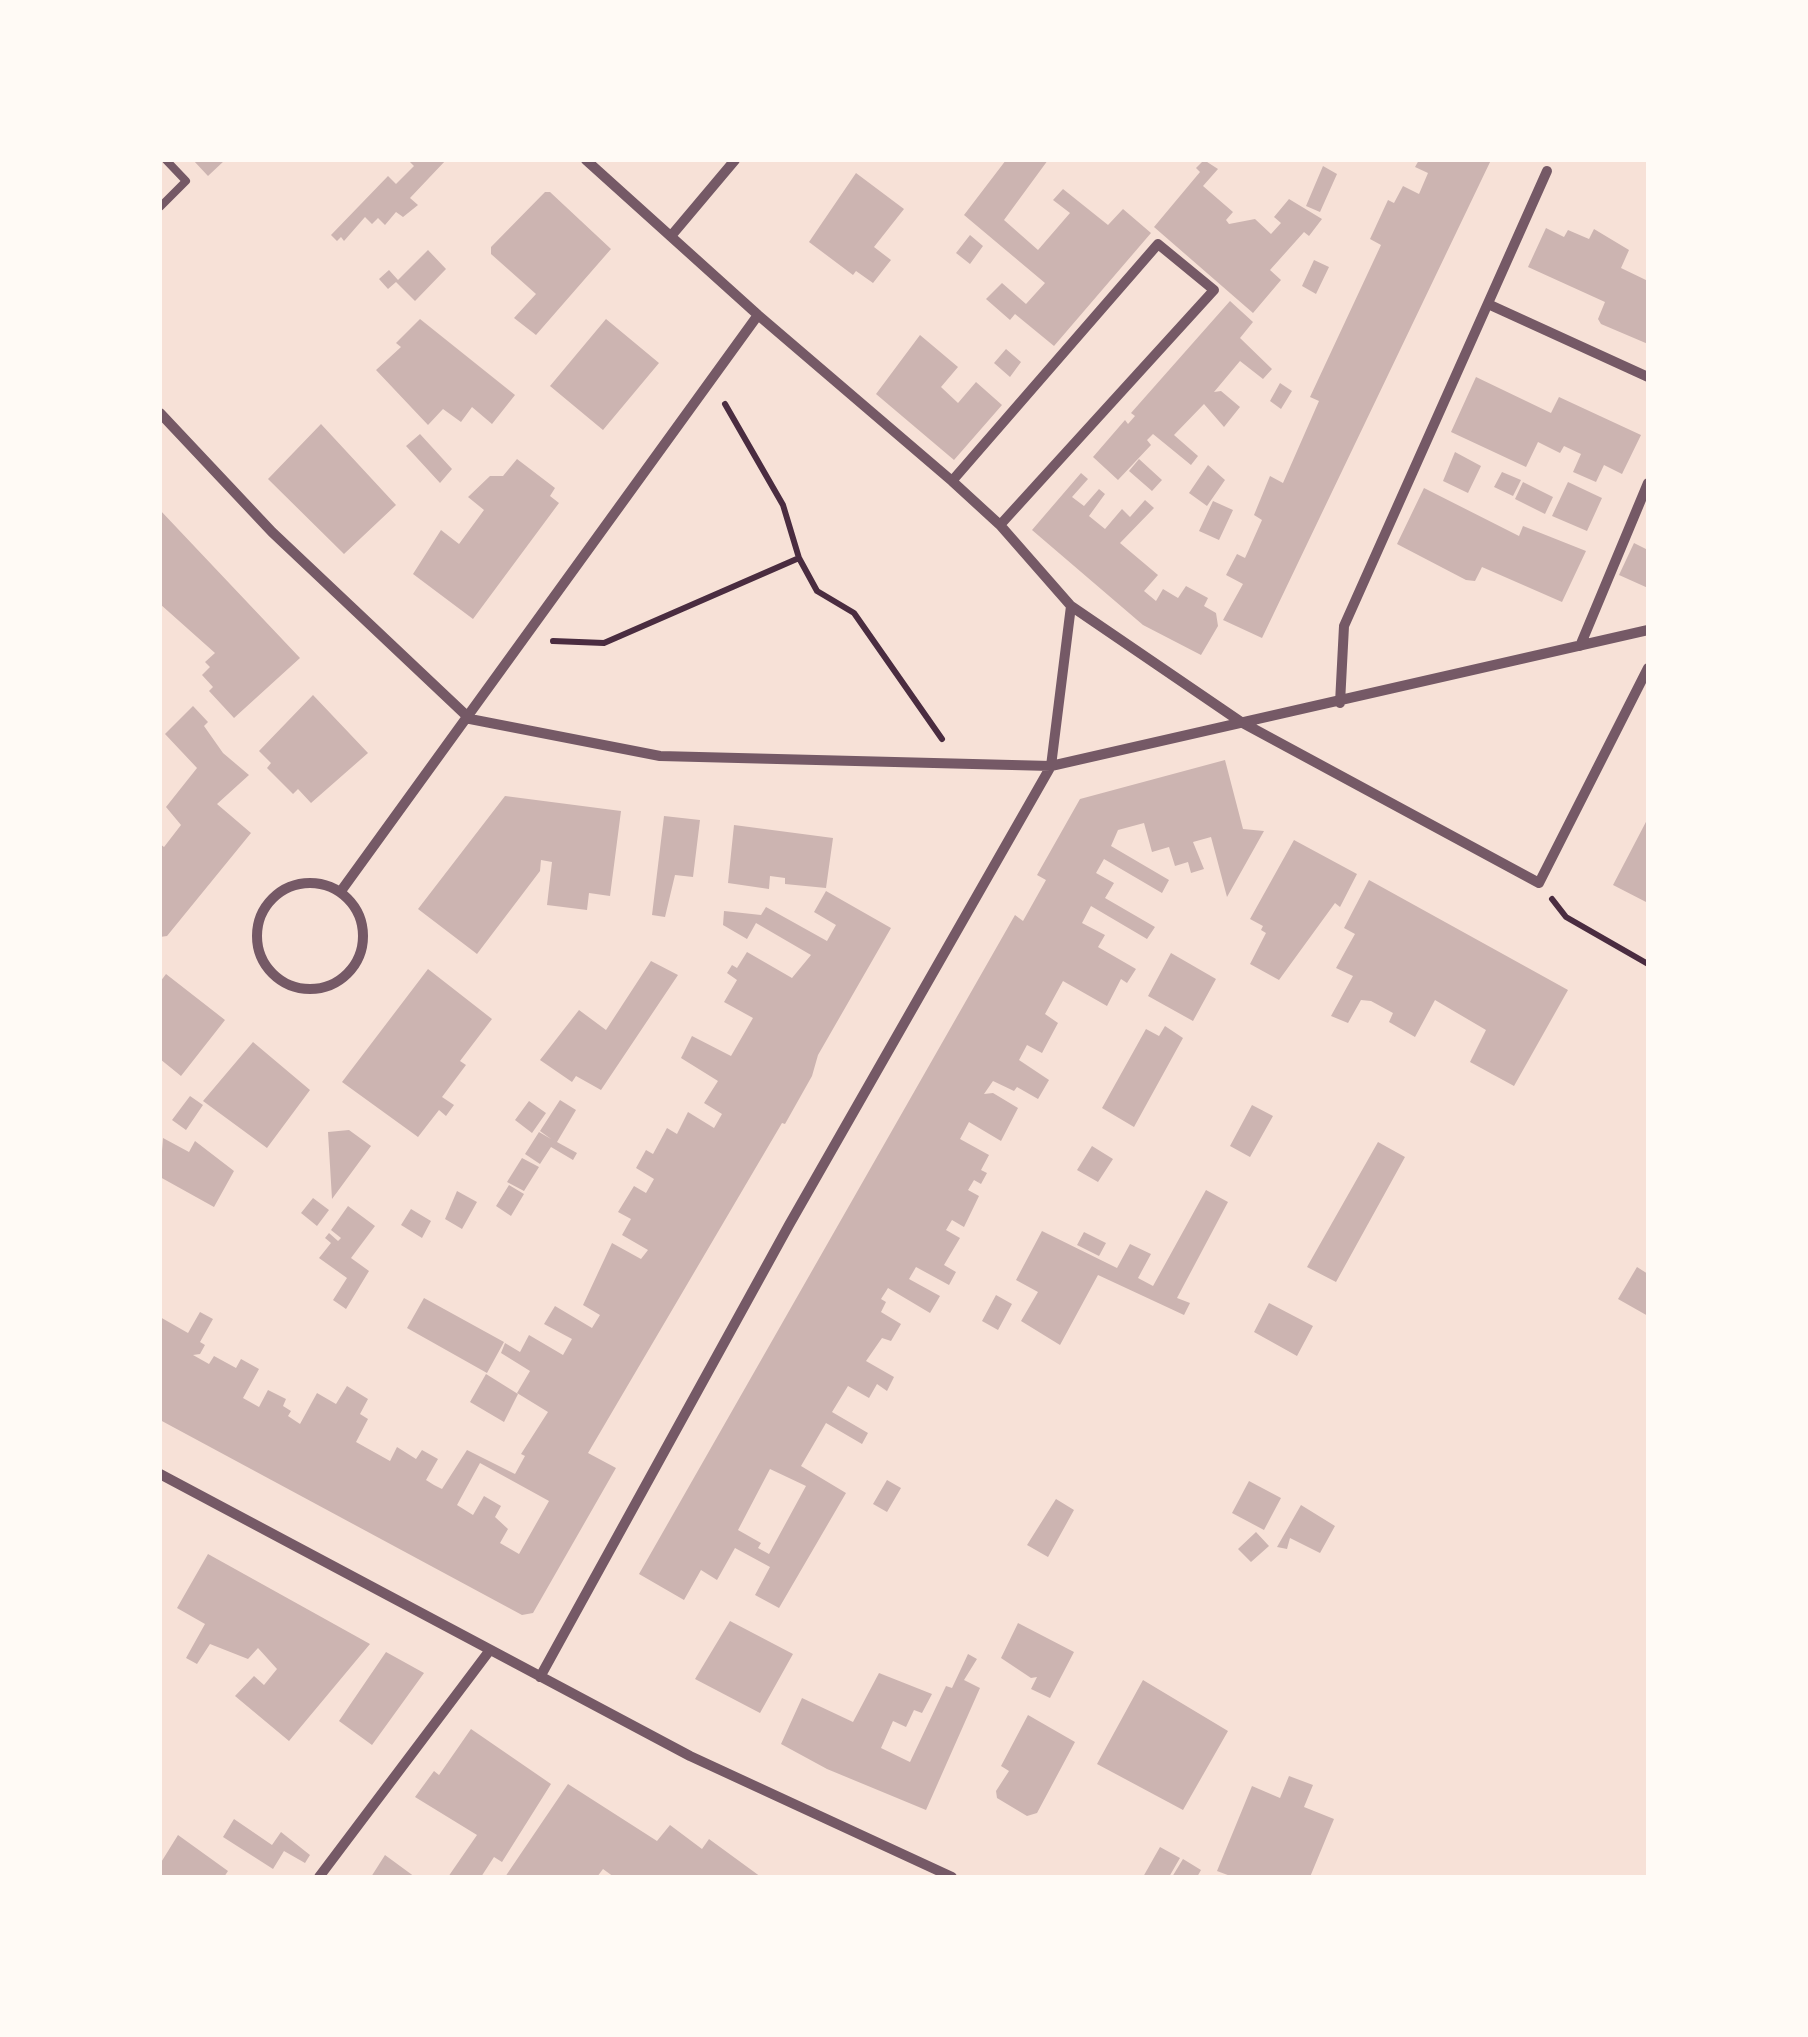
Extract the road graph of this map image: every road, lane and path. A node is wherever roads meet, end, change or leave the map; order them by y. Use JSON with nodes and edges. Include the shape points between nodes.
{"nodes":[{"id":1,"x":166,"y":160,"type":"edge"},
{"id":2,"x":586,"y":160,"type":"edge"},
{"id":3,"x":734,"y":160,"type":"edge"},
{"id":4,"x":1547,"y":171,"type":"dead end"},
{"id":5,"x":160,"y":207,"type":"edge"},
{"id":6,"x":671,"y":236,"type":"junction"},
{"id":7,"x":1488,"y":304,"type":"junction"},
{"id":8,"x":758,"y":316,"type":"junction"},
{"id":9,"x":1648,"y":377,"type":"edge"},
{"id":10,"x":710,"y":383,"type":"junction"},
{"id":11,"x":160,"y":413,"type":"edge"},
{"id":12,"x":952,"y":481,"type":"junction"},
{"id":13,"x":1648,"y":482,"type":"edge"},
{"id":14,"x":1000,"y":525,"type":"junction"},
{"id":15,"x":799,"y":558,"type":"junction"},
{"id":16,"x":1072,"y":606,"type":"junction"},
{"id":17,"x":1648,"y":630,"type":"edge"},
{"id":18,"x":529,"y":636,"type":"junction"},
{"id":19,"x":1580,"y":646,"type":"junction"},
{"id":20,"x":1648,"y":668,"type":"edge"},
{"id":21,"x":1340,"y":703,"type":"junction"},
{"id":22,"x":470,"y":719,"type":"junction"},
{"id":23,"x":1241,"y":722,"type":"junction"},
{"id":24,"x":957,"y":763,"type":"junction"},
{"id":25,"x":1051,"y":766,"type":"junction"},
{"id":26,"x":1538,"y":883,"type":"junction"},
{"id":27,"x":341,"y":891,"type":"junction"},
{"id":28,"x":1648,"y":964,"type":"edge"},
{"id":29,"x":160,"y":1474,"type":"edge"},
{"id":30,"x":490,"y":1650,"type":"junction"},
{"id":31,"x":540,"y":1677,"type":"junction"},
{"id":32,"x":319,"y":1877,"type":"edge"},
{"id":33,"x":952,"y":1877,"type":"edge"}],
"edges":[{"from":1,"to":5,"type":"lane","via":[[186,182]]},
{"from":2,"to":6,"type":"street"},
{"from":3,"to":6,"type":"street"},
{"from":4,"to":7,"type":"street"},
{"from":6,"to":8,"type":"street"},
{"from":7,"to":9,"type":"street"},
{"from":7,"to":21,"type":"street","via":[[1344,626]]},
{"from":8,"to":10,"type":"street"},
{"from":8,"to":12,"type":"street"},
{"from":10,"to":15,"type":"path","via":[[782,505]]},
{"from":10,"to":18,"type":"street"},
{"from":11,"to":22,"type":"street","via":[[272,532]]},
{"from":12,"to":14,"type":"street"},
{"from":12,"to":14,"type":"street","via":[[1158,244],[1214,290]]},
{"from":13,"to":19,"type":"street"},
{"from":14,"to":16,"type":"street"},
{"from":15,"to":18,"type":"path","via":[[604,643]]},
{"from":15,"to":24,"type":"path","via":[[816,592],[854,613],[895,666]]},
{"from":16,"to":23,"type":"street"},
{"from":16,"to":25,"type":"street"},
{"from":17,"to":19,"type":"street"},
{"from":18,"to":22,"type":"street"},
{"from":19,"to":21,"type":"street"},
{"from":20,"to":26,"type":"street"},
{"from":21,"to":23,"type":"street"},
{"from":22,"to":24,"type":"street","via":[[660,756]]},
{"from":22,"to":27,"type":"street"},
{"from":23,"to":25,"type":"street"},
{"from":23,"to":26,"type":"street"},
{"from":24,"to":25,"type":"street"},
{"from":25,"to":31,"type":"street"},
{"from":26,"to":28,"type":"path","via":[[1566,917]]},
{"from":27,"to":27,"type":"street","via":[[315,882],[286,887],[270,900],[256,935],[272,974],[309,990],[345,978],[364,936],[354,903]]},
{"from":29,"to":30,"type":"street"},
{"from":30,"to":31,"type":"street"},
{"from":30,"to":32,"type":"street"},
{"from":31,"to":33,"type":"street","via":[[776,1798]]}]}
